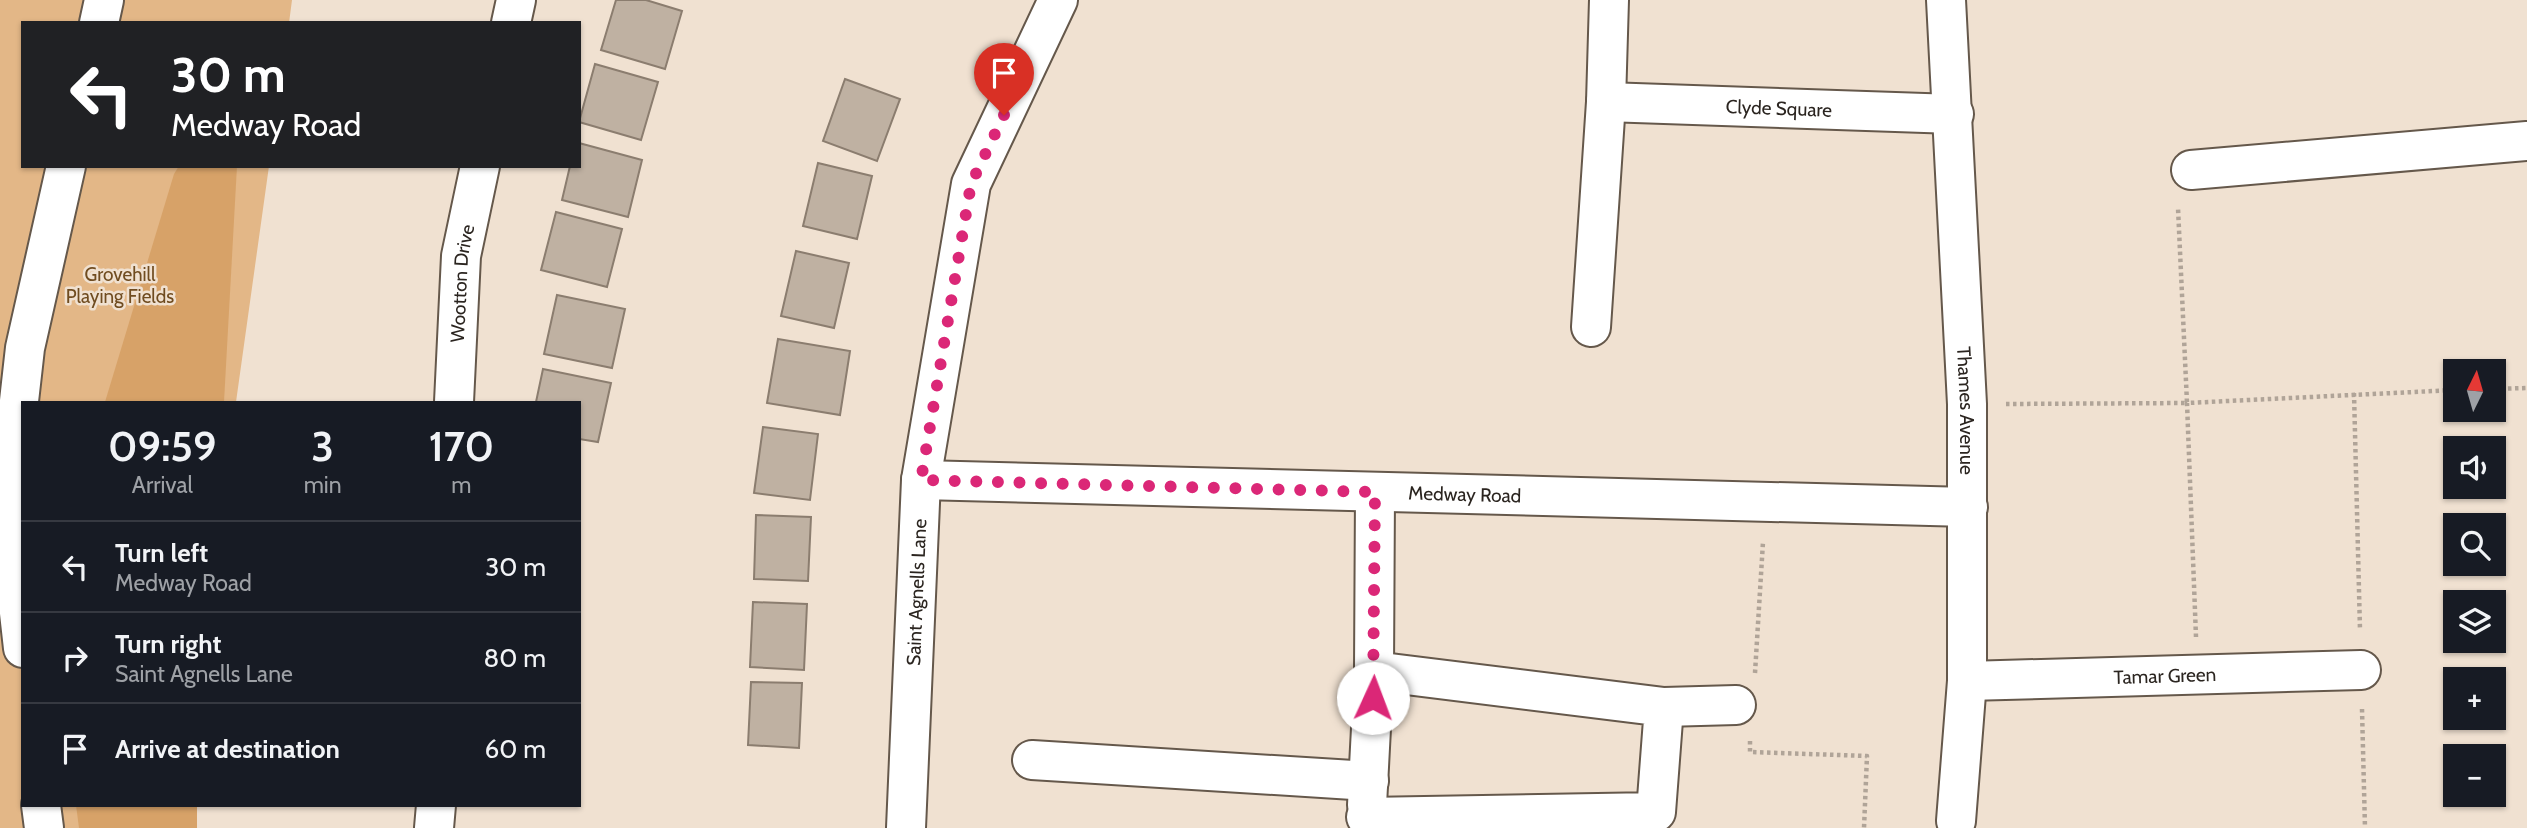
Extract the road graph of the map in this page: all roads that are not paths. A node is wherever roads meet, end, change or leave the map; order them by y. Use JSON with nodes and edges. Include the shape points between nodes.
{"nodes":[{"id":1,"x":104,"y":0,"type":"edge"},
{"id":2,"x":516,"y":0,"type":"edge"},
{"id":3,"x":1058,"y":0,"type":"edge"},
{"id":4,"x":1609,"y":0,"type":"edge"},
{"id":5,"x":1947,"y":0,"type":"edge"},
{"id":6,"x":99,"y":21,"type":"edge"},
{"id":7,"x":511,"y":21,"type":"edge"},
{"id":8,"x":1606,"y":102,"type":"junction"},
{"id":9,"x":1954,"y":114,"type":"junction"},
{"id":10,"x":2527,"y":141,"type":"edge"},
{"id":11,"x":66,"y":168,"type":"edge"},
{"id":12,"x":480,"y":168,"type":"edge"},
{"id":13,"x":2184,"y":183,"type":"road end"},
{"id":14,"x":1591,"y":327,"type":"dead end"},
{"id":15,"x":454,"y":401,"type":"edge"},
{"id":16,"x":921,"y":480,"type":"junction"},
{"id":17,"x":1375,"y":492,"type":"junction"},
{"id":18,"x":1968,"y":507,"type":"junction"},
{"id":19,"x":21,"y":631,"type":"edge"},
{"id":20,"x":2361,"y":670,"type":"road end"},
{"id":21,"x":1374,"y":671,"type":"junction"},
{"id":22,"x":1967,"y":681,"type":"junction"},
{"id":23,"x":1664,"y":707,"type":"junction"},
{"id":24,"x":1747,"y":708,"type":"road end"},
{"id":25,"x":1032,"y":760,"type":"dead end"},
{"id":26,"x":41,"y":807,"type":"edge"},
{"id":27,"x":436,"y":807,"type":"edge"},
{"id":28,"x":1367,"y":809,"type":"edge"},
{"id":29,"x":1956,"y":821,"type":"dead end"},
{"id":30,"x":44,"y":828,"type":"edge"},
{"id":31,"x":434,"y":828,"type":"edge"},
{"id":32,"x":906,"y":828,"type":"edge"}],
"edges":[{"from":1,"to":6,"type":"street"},
{"from":2,"to":7,"type":"street"},
{"from":3,"to":16,"type":"street","name":"Saint Agnells Lane","via":[[971,184]]},
{"from":4,"to":8,"type":"street"},
{"from":5,"to":9,"type":"street","name":"Thames Avenue"},
{"from":8,"to":9,"type":"street","name":"Clyde Square"},
{"from":8,"to":14,"type":"street"},
{"from":9,"to":18,"type":"street","name":"Thames Avenue"},
{"from":10,"to":13,"type":"street"},
{"from":11,"to":19,"type":"street","via":[[25,348],[6,507]]},
{"from":12,"to":15,"type":"street","name":"Wootton Drive","via":[[461,256]]},
{"from":16,"to":17,"type":"street","name":"Medway Road"},
{"from":16,"to":32,"type":"street","name":"Saint Agnells Lane"},
{"from":17,"to":18,"type":"street","name":"Medway Road"},
{"from":17,"to":21,"type":"street"},
{"from":18,"to":22,"type":"street","name":"Thames Avenue"},
{"from":20,"to":22,"type":"street","name":"Tamar Green"},
{"from":21,"to":23,"type":"street"},
{"from":21,"to":28,"type":"street"},
{"from":22,"to":29,"type":"street","name":"Thames Avenue"},
{"from":23,"to":24,"type":"street"},
{"from":23,"to":28,"type":"street","via":[[1656,812]]},
{"from":25,"to":28,"type":"street"},
{"from":26,"to":30,"type":"street"},
{"from":27,"to":31,"type":"street"}]}
